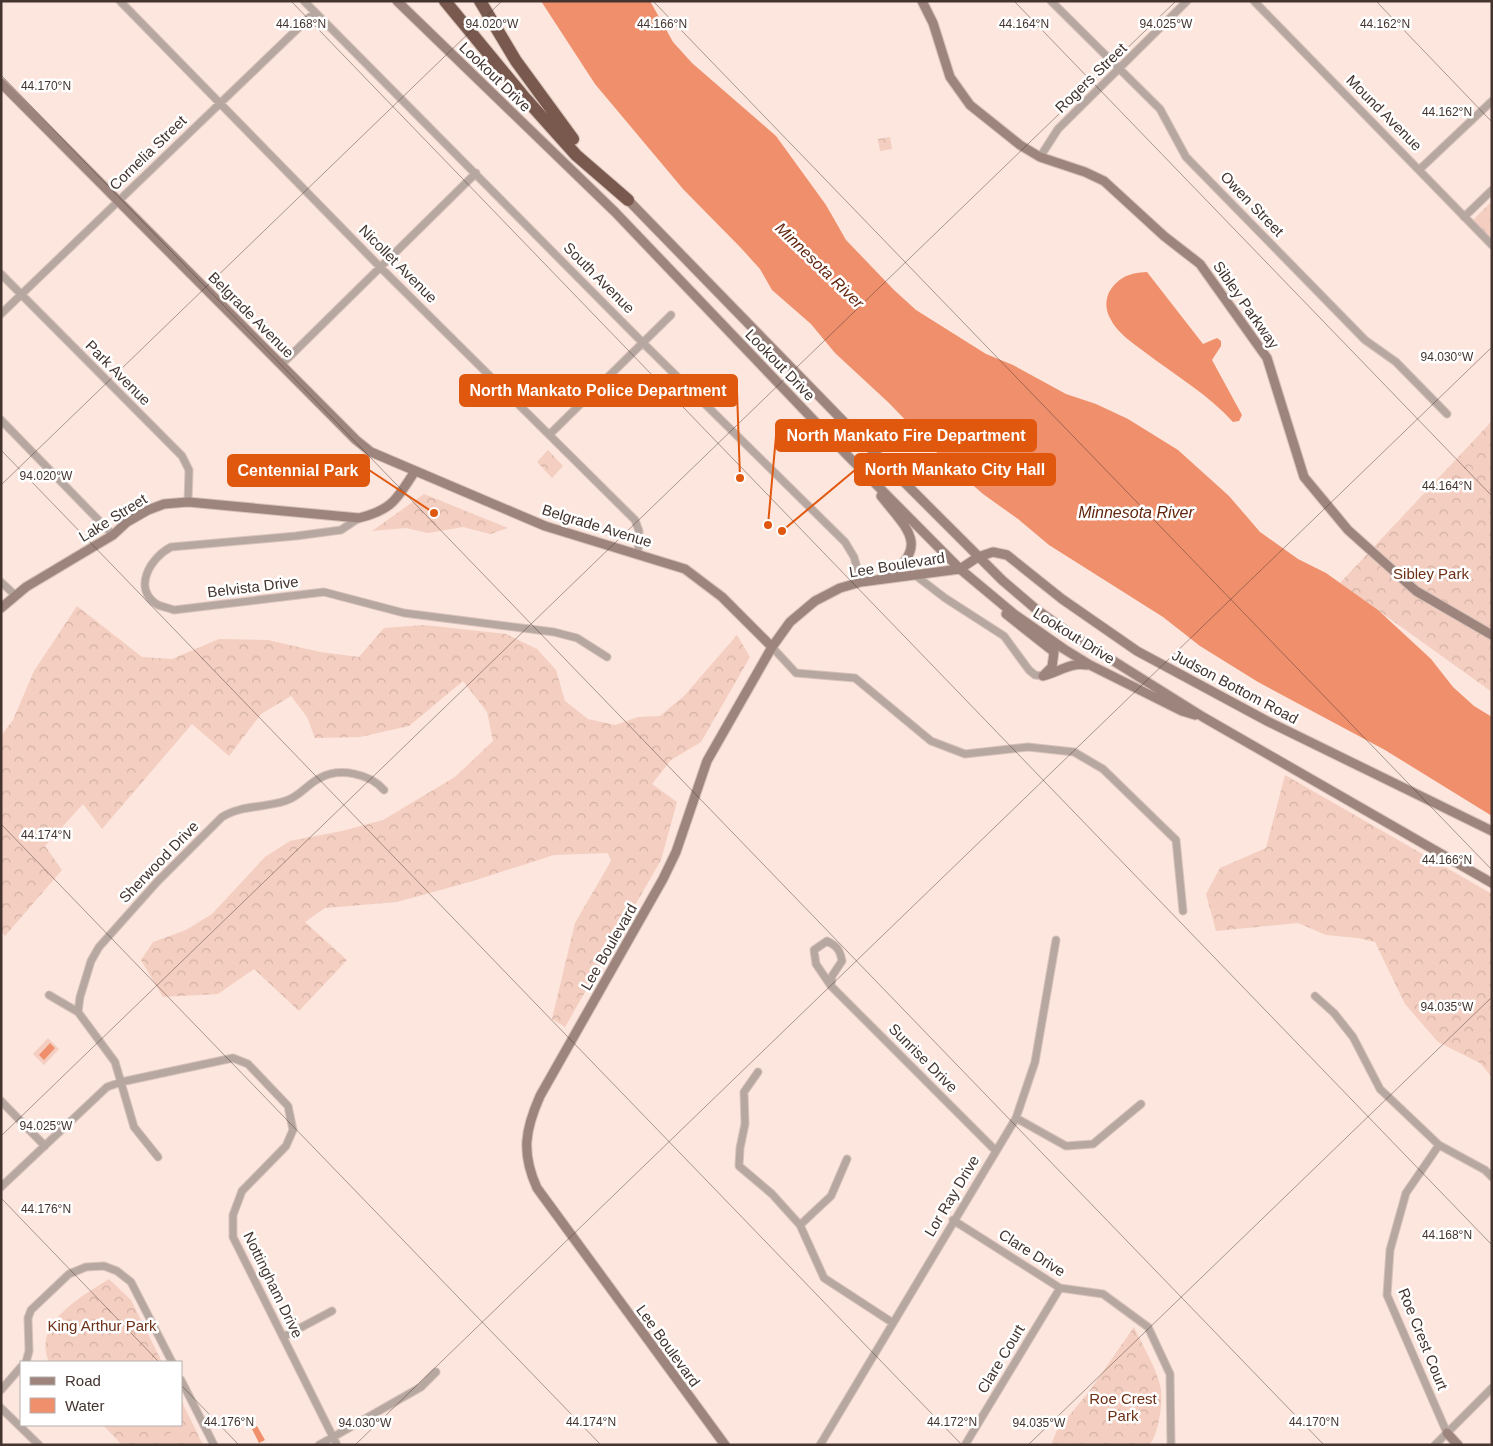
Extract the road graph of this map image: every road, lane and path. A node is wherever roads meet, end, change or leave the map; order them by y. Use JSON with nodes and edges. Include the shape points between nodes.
{"nodes":[{"id":1,"x":120,"y":1,"type":"edge"},
{"id":2,"x":304,"y":1,"type":"edge"},
{"id":3,"x":397,"y":1,"type":"edge"},
{"id":4,"x":445,"y":1,"type":"edge"},
{"id":5,"x":480,"y":1,"type":"edge"},
{"id":6,"x":922,"y":1,"type":"edge"},
{"id":7,"x":1051,"y":1,"type":"edge"},
{"id":8,"x":1187,"y":1,"type":"edge"},
{"id":9,"x":1254,"y":1,"type":"edge"},
{"id":10,"x":315,"y":12,"type":"junction"},
{"id":11,"x":1119,"y":70,"type":"junction"},
{"id":12,"x":1,"y":83,"type":"edge"},
{"id":13,"x":1492,"y":101,"type":"edge"},
{"id":14,"x":220,"y":103,"type":"junction"},
{"id":15,"x":1040,"y":157,"type":"junction"},
{"id":16,"x":1420,"y":169,"type":"junction"},
{"id":17,"x":476,"y":173,"type":"junction"},
{"id":18,"x":1492,"y":190,"type":"edge"},
{"id":19,"x":118,"y":200,"type":"junction"},
{"id":20,"x":628,"y":200,"type":"junction"},
{"id":21,"x":1464,"y":217,"type":"junction"},
{"id":22,"x":1492,"y":245,"type":"edge"},
{"id":23,"x":381,"y":268,"type":"junction"},
{"id":24,"x":1,"y":274,"type":"edge"},
{"id":25,"x":22,"y":295,"type":"junction"},
{"id":26,"x":1,"y":314,"type":"edge"},
{"id":27,"x":672,"y":315,"type":"dead end"},
{"id":28,"x":643,"y":343,"type":"junction"},
{"id":29,"x":281,"y":365,"type":"junction"},
{"id":30,"x":1447,"y":414,"type":"dead end"},
{"id":31,"x":1,"y":420,"type":"edge"},
{"id":32,"x":550,"y":434,"type":"junction"},
{"id":33,"x":848,"y":455,"type":"junction"},
{"id":34,"x":415,"y":471,"type":"junction"},
{"id":35,"x":188,"y":502,"type":"junction"},
{"id":36,"x":359,"y":518,"type":"junction"},
{"id":37,"x":113,"y":535,"type":"junction"},
{"id":38,"x":638,"y":553,"type":"junction"},
{"id":39,"x":978,"y":557,"type":"junction"},
{"id":40,"x":960,"y":569,"type":"junction"},
{"id":41,"x":915,"y":575,"type":"junction"},
{"id":42,"x":885,"y":578,"type":"junction"},
{"id":43,"x":1,"y":582,"type":"edge"},
{"id":44,"x":861,"y":582,"type":"junction"},
{"id":45,"x":989,"y":594,"type":"junction"},
{"id":46,"x":15,"y":596,"type":"junction"},
{"id":47,"x":1,"y":608,"type":"edge"},
{"id":48,"x":1492,"y":635,"type":"edge"},
{"id":49,"x":772,"y":646,"type":"junction"},
{"id":50,"x":607,"y":657,"type":"dead end"},
{"id":51,"x":1090,"y":665,"type":"junction"},
{"id":52,"x":1043,"y":676,"type":"junction"},
{"id":53,"x":1203,"y":717,"type":"junction"},
{"id":54,"x":384,"y":790,"type":"dead end"},
{"id":55,"x":1492,"y":831,"type":"edge"},
{"id":56,"x":1492,"y":883,"type":"edge"},
{"id":57,"x":1183,"y":911,"type":"dead end"},
{"id":58,"x":1056,"y":940,"type":"dead end"},
{"id":59,"x":831,"y":986,"type":"junction"},
{"id":60,"x":48,"y":995,"type":"dead end"},
{"id":61,"x":1316,"y":996,"type":"dead end"},
{"id":62,"x":78,"y":1012,"type":"junction"},
{"id":63,"x":758,"y":1072,"type":"dead end"},
{"id":64,"x":121,"y":1082,"type":"junction"},
{"id":65,"x":1,"y":1101,"type":"edge"},
{"id":66,"x":1142,"y":1104,"type":"dead end"},
{"id":67,"x":1016,"y":1118,"type":"junction"},
{"id":68,"x":1439,"y":1145,"type":"junction"},
{"id":69,"x":45,"y":1146,"type":"junction"},
{"id":70,"x":995,"y":1150,"type":"junction"},
{"id":71,"x":158,"y":1157,"type":"dead end"},
{"id":72,"x":847,"y":1159,"type":"dead end"},
{"id":73,"x":1492,"y":1177,"type":"edge"},
{"id":74,"x":1,"y":1187,"type":"edge"},
{"id":75,"x":953,"y":1220,"type":"junction"},
{"id":76,"x":800,"y":1225,"type":"junction"},
{"id":77,"x":1060,"y":1288,"type":"junction"},
{"id":78,"x":332,"y":1311,"type":"dead end"},
{"id":79,"x":893,"y":1322,"type":"junction"},
{"id":80,"x":283,"y":1337,"type":"junction"},
{"id":81,"x":26,"y":1361,"type":"edge"},
{"id":82,"x":171,"y":1361,"type":"edge"},
{"id":83,"x":20,"y":1368,"type":"edge"},
{"id":84,"x":436,"y":1372,"type":"dead end"},
{"id":85,"x":182,"y":1382,"type":"edge"},
{"id":86,"x":1492,"y":1388,"type":"edge"},
{"id":87,"x":1,"y":1390,"type":"edge"},
{"id":88,"x":1,"y":1408,"type":"edge"},
{"id":89,"x":1447,"y":1434,"type":"junction"},
{"id":90,"x":336,"y":1441,"type":"edge"},
{"id":91,"x":39,"y":1445,"type":"edge"},
{"id":92,"x":214,"y":1445,"type":"edge"},
{"id":93,"x":319,"y":1445,"type":"edge"},
{"id":94,"x":725,"y":1445,"type":"edge"},
{"id":95,"x":820,"y":1445,"type":"edge"},
{"id":96,"x":965,"y":1445,"type":"edge"},
{"id":97,"x":1171,"y":1445,"type":"edge"},
{"id":98,"x":1435,"y":1445,"type":"edge"},
{"id":99,"x":1458,"y":1445,"type":"edge"}],
"edges":[{"from":1,"to":14,"type":"street","name":"Nicollet Avenue"},
{"from":2,"to":10,"type":"street","name":"South Avenue"},
{"from":3,"to":33,"type":"main road","name":"Lookout Drive","via":[[615,212]]},
{"from":4,"to":20,"type":"highway","via":[[576,155]]},
{"from":5,"to":20,"type":"highway","via":[[557,120]]},
{"from":6,"to":15,"type":"main road","name":"Sibley Parkway","via":[[950,77],[962,96],[1020,146]]},
{"from":7,"to":11,"type":"street","name":"Owen Street"},
{"from":8,"to":11,"type":"street","name":"Rogers Street"},
{"from":9,"to":16,"type":"street","name":"Mound Avenue"},
{"from":10,"to":14,"type":"street","name":"Cornelia Street"},
{"from":10,"to":17,"type":"street","name":"South Avenue"},
{"from":11,"to":15,"type":"street","name":"Rogers Street","via":[[1058,129]]},
{"from":11,"to":30,"type":"street","name":"Owen Street","via":[[1160,109],[1186,157],[1365,340],[1396,362]]},
{"from":12,"to":19,"type":"main road","name":"Belgrade Avenue"},
{"from":13,"to":16,"type":"street"},
{"from":14,"to":19,"type":"street","name":"Cornelia Street"},
{"from":14,"to":23,"type":"street","name":"Nicollet Avenue"},
{"from":15,"to":48,"type":"main road","name":"Sibley Parkway","via":[[1104,181],[1200,264],[1267,358],[1298,464],[1308,483],[1348,530],[1416,591]]},
{"from":16,"to":21,"type":"street","name":"Mound Avenue"},
{"from":17,"to":23,"type":"street"},
{"from":17,"to":28,"type":"street","name":"South Avenue"},
{"from":18,"to":21,"type":"street"},
{"from":19,"to":25,"type":"street","name":"Cornelia Street"},
{"from":19,"to":29,"type":"main road","name":"Belgrade Avenue"},
{"from":20,"to":39,"type":"main road","name":"Lookout Drive"},
{"from":21,"to":22,"type":"street","name":"Mound Avenue"},
{"from":23,"to":29,"type":"street"},
{"from":23,"to":32,"type":"street","name":"Nicollet Avenue"},
{"from":24,"to":25,"type":"street","name":"Park Avenue"},
{"from":25,"to":26,"type":"street","name":"Cornelia Street"},
{"from":25,"to":35,"type":"street","name":"Park Avenue","via":[[182,456],[190,470]]},
{"from":27,"to":28,"type":"street"},
{"from":28,"to":32,"type":"street"},
{"from":28,"to":44,"type":"street","name":"South Avenue","via":[[845,542],[854,556]]},
{"from":29,"to":34,"type":"main road","name":"Belgrade Avenue","via":[[371,452]]},
{"from":31,"to":37,"type":"street"},
{"from":32,"to":38,"type":"street","name":"Nicollet Avenue","via":[[635,520],[639,531]]},
{"from":33,"to":40,"type":"main road","name":"Lookout Drive"},
{"from":33,"to":42,"type":"main road","via":[[910,536],[910,557]]},
{"from":34,"to":36,"type":"main road","name":"Lake Street","via":[[400,494],[381,513]]},
{"from":34,"to":38,"type":"main road","name":"Belgrade Avenue","via":[[545,526]]},
{"from":35,"to":36,"type":"main road","name":"Lake Street"},
{"from":35,"to":37,"type":"main road","name":"Lake Street","via":[[164,504],[148,510]]},
{"from":36,"to":50,"type":"street","name":"Belvista Drive","via":[[341,530],[171,547],[150,564],[145,580],[148,594],[157,605],[174,610],[324,592],[404,613],[554,632],[577,638]]},
{"from":37,"to":46,"type":"main road","name":"Lake Street"},
{"from":38,"to":49,"type":"main road","name":"Belgrade Avenue","via":[[685,569],[705,582]]},
{"from":39,"to":40,"type":"main road","name":"Lee Boulevard"},
{"from":39,"to":53,"type":"main road","name":"Lookout Drive","via":[[1037,610],[1065,630]]},
{"from":39,"to":55,"type":"main road","name":"Judson Bottom Road","via":[[993,552],[1007,555],[1062,599],[1137,651],[1267,721]]},
{"from":40,"to":41,"type":"main road","name":"Lee Boulevard"},
{"from":40,"to":45,"type":"main road","name":"Lookout Drive"},
{"from":41,"to":42,"type":"main road","name":"Lee Boulevard"},
{"from":41,"to":52,"type":"street","via":[[1004,636],[1030,670]]},
{"from":42,"to":44,"type":"main road","name":"Lee Boulevard"},
{"from":43,"to":46,"type":"street"},
{"from":44,"to":49,"type":"main road","name":"Lee Boulevard","via":[[815,601],[790,622]]},
{"from":45,"to":51,"type":"main road","name":"Lookout Drive"},
{"from":45,"to":52,"type":"main road","via":[[1011,619],[1054,652],[1052,667]]},
{"from":46,"to":47,"type":"main road","name":"Lake Street"},
{"from":49,"to":57,"type":"street","name":"Belgrade Avenue","via":[[796,672],[855,678],[931,741],[965,754],[1028,746],[1074,752],[1103,769],[1176,840]]},
{"from":49,"to":94,"type":"main road","name":"Lee Boulevard","via":[[707,761],[676,852],[663,879],[540,1096],[527,1132],[526,1152],[537,1188]]},
{"from":51,"to":52,"type":"main road","via":[[1070,664]]},
{"from":51,"to":53,"type":"main road","name":"Lookout Drive","via":[[1182,711]]},
{"from":53,"to":56,"type":"main road","name":"Lookout Drive"},
{"from":54,"to":62,"type":"street","name":"Sherwood Drive","via":[[364,776],[332,774],[321,777],[288,800],[240,808],[222,817],[157,882],[99,947],[91,961]]},
{"from":58,"to":67,"type":"street","name":"Lor Ray Drive","via":[[1035,1062]]},
{"from":59,"to":59,"type":"street","name":"Sunrise Drive","via":[[813,958],[814,950],[828,941],[840,952],[842,961],[832,976]]},
{"from":59,"to":70,"type":"street","name":"Sunrise Drive"},
{"from":60,"to":62,"type":"street"},
{"from":61,"to":68,"type":"street","via":[[1353,1037],[1380,1089]]},
{"from":62,"to":64,"type":"street","via":[[115,1062]]},
{"from":63,"to":76,"type":"street","via":[[744,1092],[745,1124],[739,1166],[772,1194]]},
{"from":64,"to":69,"type":"street","name":"Nottingham Drive","via":[[106,1087]]},
{"from":64,"to":71,"type":"street","via":[[134,1127]]},
{"from":64,"to":80,"type":"street","name":"Nottingham Drive","via":[[233,1058],[248,1064],[288,1106],[293,1130],[286,1146],[242,1191],[233,1215],[233,1237]]},
{"from":65,"to":69,"type":"street"},
{"from":66,"to":67,"type":"street","via":[[1093,1144],[1066,1146]]},
{"from":67,"to":70,"type":"street","name":"Lor Ray Drive"},
{"from":68,"to":73,"type":"street"},
{"from":68,"to":89,"type":"street","name":"Roe Crest Court","via":[[1406,1193],[1390,1250],[1387,1295]]},
{"from":69,"to":74,"type":"street","name":"Nottingham Drive"},
{"from":70,"to":75,"type":"street","name":"Lor Ray Drive"},
{"from":72,"to":76,"type":"street","via":[[831,1196]]},
{"from":75,"to":77,"type":"street","name":"Clare Drive"},
{"from":75,"to":79,"type":"street","name":"Lor Ray Drive"},
{"from":76,"to":79,"type":"street","via":[[824,1278]]},
{"from":77,"to":96,"type":"street","name":"Clare Court"},
{"from":77,"to":97,"type":"street","name":"Clare Drive","via":[[1103,1294],[1148,1327],[1170,1374]]},
{"from":78,"to":80,"type":"street"},
{"from":79,"to":95,"type":"street","name":"Lor Ray Drive"},
{"from":80,"to":90,"type":"street","name":"Nottingham Drive"},
{"from":81,"to":82,"type":"street","via":[[30,1351],[28,1318],[32,1310],[69,1274],[86,1267],[104,1266],[131,1282]]},
{"from":83,"to":87,"type":"street"},
{"from":84,"to":90,"type":"street","via":[[421,1387]]},
{"from":85,"to":92,"type":"street"},
{"from":86,"to":89,"type":"street"},
{"from":88,"to":91,"type":"street"},
{"from":89,"to":98,"type":"street"},
{"from":89,"to":99,"type":"main road"},
{"from":90,"to":93,"type":"street"}]}
